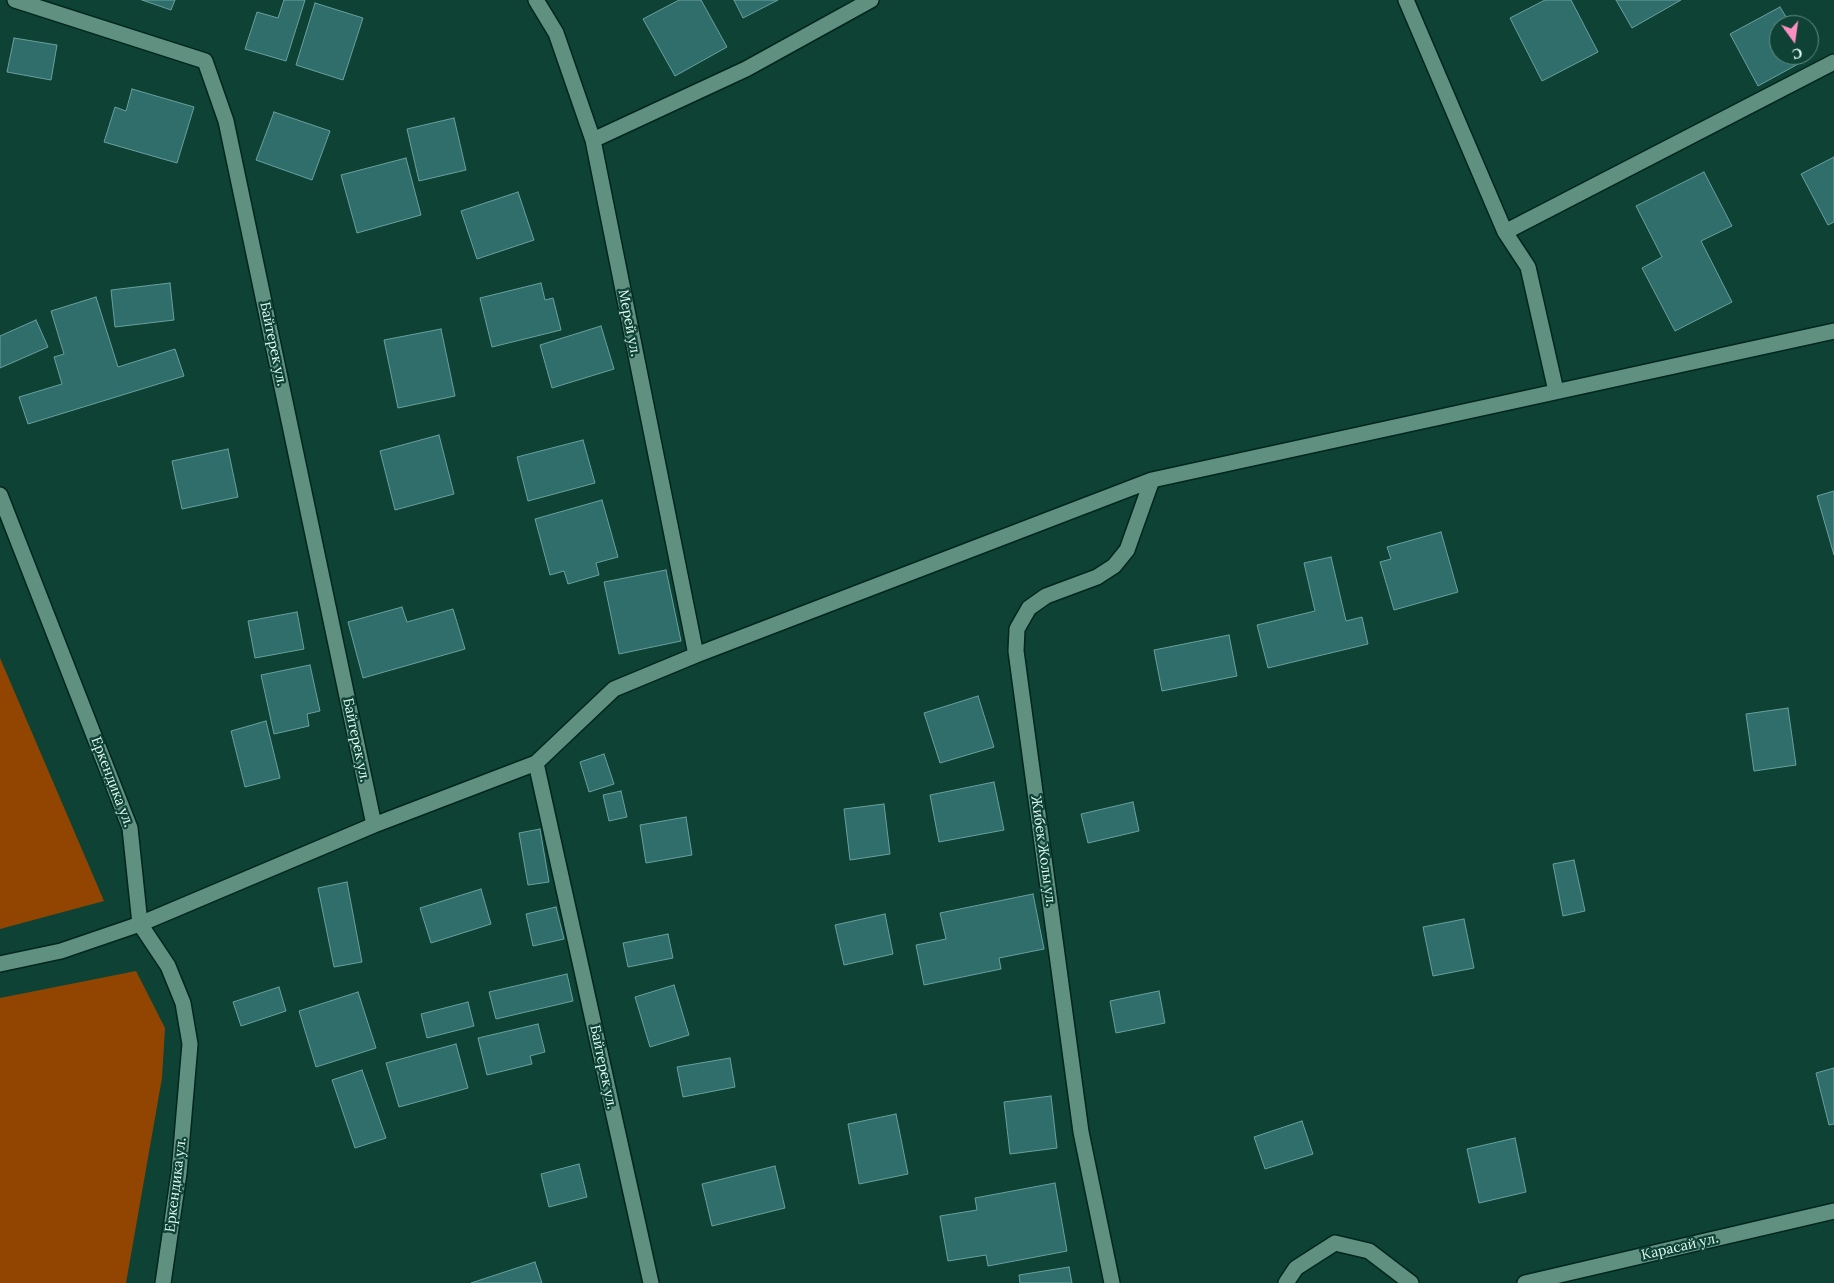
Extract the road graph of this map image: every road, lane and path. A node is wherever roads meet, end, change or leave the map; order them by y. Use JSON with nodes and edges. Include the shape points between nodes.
{"nodes":[{"id":1,"x":15,"y":0,"type":"edge"},
{"id":2,"x":536,"y":0,"type":"edge"},
{"id":3,"x":871,"y":0,"type":"edge"},
{"id":4,"x":1407,"y":1,"type":"edge"},
{"id":5,"x":1834,"y":62,"type":"edge"},
{"id":6,"x":593,"y":140,"type":"junction"},
{"id":7,"x":1505,"y":232,"type":"junction"},
{"id":8,"x":1834,"y":331,"type":"edge"},
{"id":9,"x":1556,"y":391,"type":"junction"},
{"id":10,"x":1152,"y":480,"type":"junction"},
{"id":11,"x":0,"y":494,"type":"edge"},
{"id":12,"x":696,"y":655,"type":"junction"},
{"id":13,"x":536,"y":763,"type":"junction"},
{"id":14,"x":374,"y":825,"type":"junction"},
{"id":15,"x":140,"y":924,"type":"junction"},
{"id":16,"x":0,"y":964,"type":"edge"},
{"id":17,"x":1834,"y":1211,"type":"edge"},
{"id":18,"x":164,"y":1283,"type":"edge"},
{"id":19,"x":651,"y":1283,"type":"edge"},
{"id":20,"x":1112,"y":1283,"type":"edge"},
{"id":21,"x":1286,"y":1283,"type":"edge"},
{"id":22,"x":1411,"y":1283,"type":"edge"},
{"id":23,"x":1526,"y":1283,"type":"edge"}],
"edges":[{"from":1,"to":14,"type":"street","name":"Байтерек ул.","via":[[205,61],[226,121]]},
{"from":2,"to":6,"type":"street","name":"Мерей ул.","via":[[556,33]]},
{"from":3,"to":6,"type":"street","via":[[746,69]]},
{"from":4,"to":7,"type":"street"},
{"from":5,"to":7,"type":"street"},
{"from":6,"to":12,"type":"street","name":"Мерей ул."},
{"from":7,"to":9,"type":"street","via":[[1528,267]]},
{"from":8,"to":9,"type":"street"},
{"from":9,"to":10,"type":"street"},
{"from":10,"to":12,"type":"street"},
{"from":10,"to":20,"type":"street","name":"Жибек Жолы ул.","via":[[1127,550],[1114,566],[1097,577],[1046,596],[1029,608],[1017,629],[1016,651],[1081,1132]]},
{"from":11,"to":15,"type":"street","name":"Еркендика ул.","via":[[130,828]]},
{"from":12,"to":13,"type":"street","via":[[614,689]]},
{"from":13,"to":14,"type":"street"},
{"from":13,"to":19,"type":"street","name":"Байтерек ул."},
{"from":14,"to":15,"type":"street"},
{"from":15,"to":16,"type":"street","via":[[61,951]]},
{"from":15,"to":18,"type":"street","name":"Еркендика ул.","via":[[168,966],[183,1003],[190,1044],[180,1173]]},
{"from":17,"to":23,"type":"street","name":"Карасай ул."},
{"from":21,"to":22,"type":"street","via":[[1296,1268],[1335,1244],[1369,1251]]}]}
